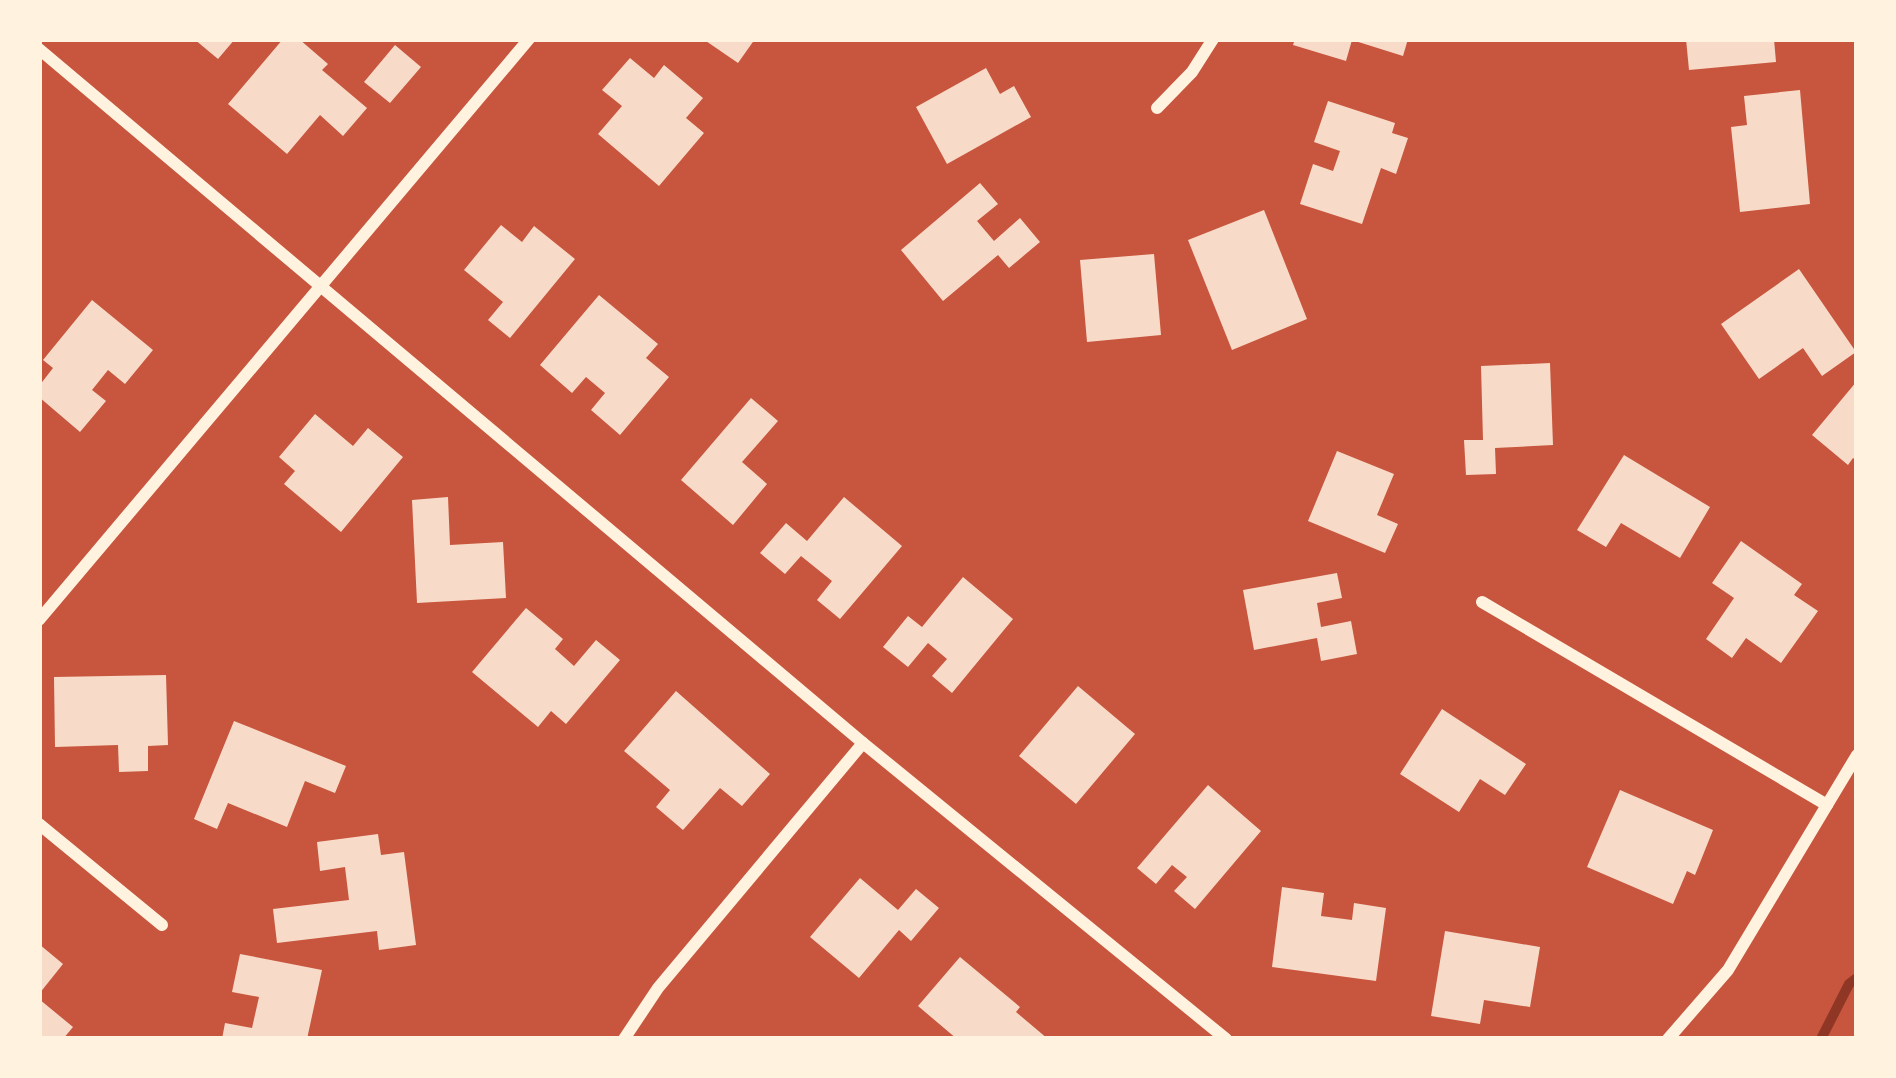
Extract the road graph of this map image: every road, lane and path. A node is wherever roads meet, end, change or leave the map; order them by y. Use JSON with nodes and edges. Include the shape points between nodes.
{"nodes":[{"id":1,"x":529,"y":39,"type":"edge"},
{"id":2,"x":1213,"y":39,"type":"edge"},
{"id":3,"x":39,"y":49,"type":"edge"},
{"id":4,"x":1157,"y":108,"type":"dead end"},
{"id":5,"x":321,"y":285,"type":"junction"},
{"id":6,"x":1482,"y":602,"type":"dead end"},
{"id":7,"x":39,"y":620,"type":"edge"},
{"id":8,"x":863,"y":743,"type":"junction"},
{"id":9,"x":1857,"y":755,"type":"edge"},
{"id":10,"x":1827,"y":805,"type":"junction"},
{"id":11,"x":39,"y":824,"type":"edge"},
{"id":12,"x":162,"y":925,"type":"dead end"},
{"id":13,"x":624,"y":1039,"type":"edge"},
{"id":14,"x":1226,"y":1039,"type":"edge"},
{"id":15,"x":1668,"y":1039,"type":"edge"}],
"edges":[{"from":1,"to":5,"type":"street"},
{"from":2,"to":4,"type":"street"},
{"from":3,"to":5,"type":"street"},
{"from":5,"to":7,"type":"street"},
{"from":5,"to":8,"type":"street"},
{"from":6,"to":10,"type":"street"},
{"from":8,"to":13,"type":"street"},
{"from":8,"to":14,"type":"street"},
{"from":9,"to":10,"type":"street"},
{"from":10,"to":15,"type":"street","via":[[1728,970]]},
{"from":11,"to":12,"type":"street"}]}
